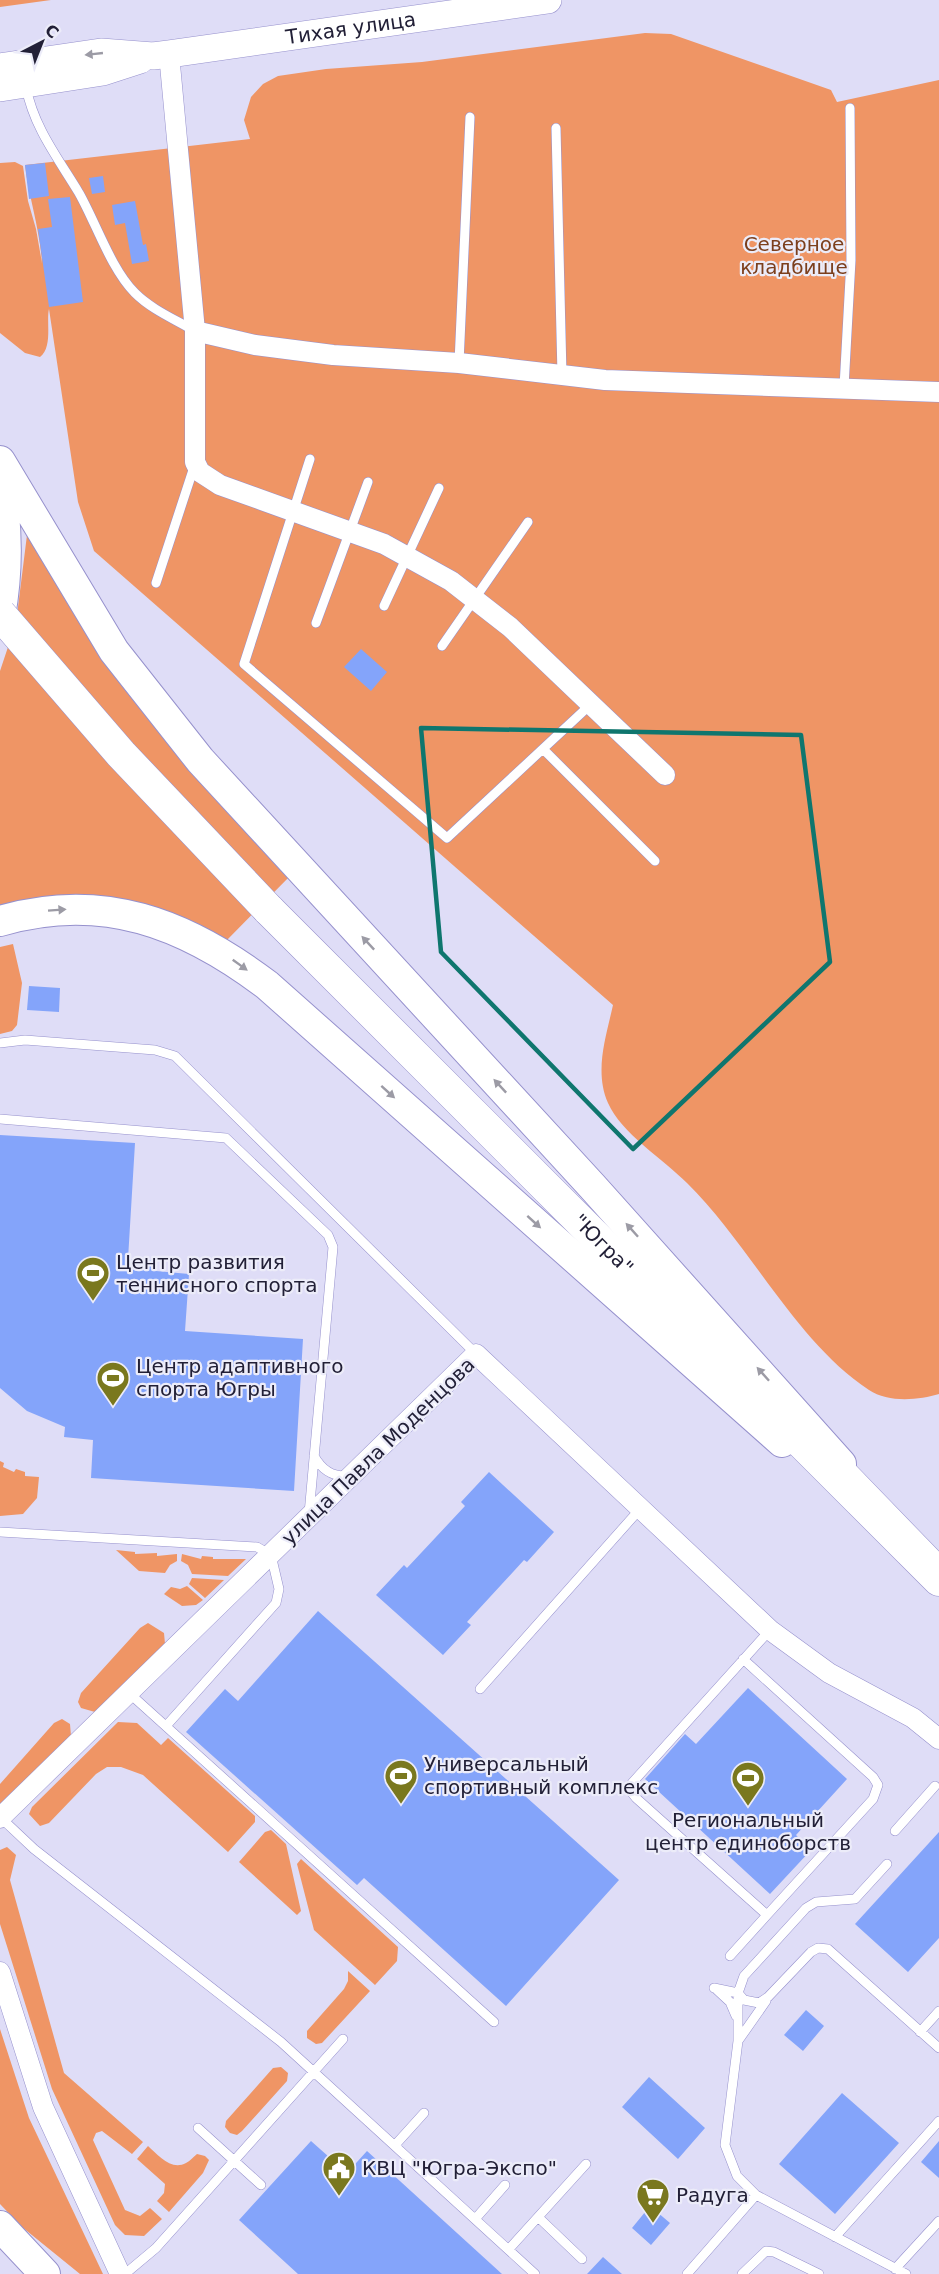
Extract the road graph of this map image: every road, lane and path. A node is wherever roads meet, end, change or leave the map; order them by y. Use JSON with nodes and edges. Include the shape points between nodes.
{"nodes":[{"id":1,"x":548,"y":0,"type":"edge"},
{"id":2,"x":161,"y":55,"type":"junction"},
{"id":3,"x":12,"y":76,"type":"edge"},
{"id":4,"x":850,"y":108,"type":"dead end"},
{"id":5,"x":470,"y":117,"type":"dead end"},
{"id":6,"x":556,"y":128,"type":"dead end"},
{"id":7,"x":195,"y":331,"type":"junction"},
{"id":8,"x":459,"y":363,"type":"junction"},
{"id":9,"x":562,"y":375,"type":"junction"},
{"id":10,"x":843,"y":387,"type":"junction"},
{"id":11,"x":939,"y":392,"type":"edge"},
{"id":12,"x":310,"y":459,"type":"dead end"},
{"id":13,"x":0,"y":461,"type":"edge"},
{"id":14,"x":195,"y":462,"type":"junction"},
{"id":15,"x":368,"y":482,"type":"dead end"},
{"id":16,"x":0,"y":485,"type":"edge"},
{"id":17,"x":439,"y":488,"type":"dead end"},
{"id":18,"x":292,"y":510,"type":"junction"},
{"id":19,"x":528,"y":522,"type":"dead end"},
{"id":20,"x":351,"y":530,"type":"junction"},
{"id":21,"x":408,"y":555,"type":"junction"},
{"id":22,"x":156,"y":583,"type":"dead end"},
{"id":23,"x":474,"y":598,"type":"junction"},
{"id":24,"x":384,"y":606,"type":"dead end"},
{"id":25,"x":0,"y":615,"type":"edge"},
{"id":26,"x":316,"y":623,"type":"dead end"},
{"id":27,"x":442,"y":646,"type":"dead end"},
{"id":28,"x":590,"y":705,"type":"junction"},
{"id":29,"x":543,"y":749,"type":"junction"},
{"id":30,"x":665,"y":775,"type":"dead end"},
{"id":31,"x":656,"y":861,"type":"dead end"},
{"id":32,"x":0,"y":921,"type":"edge"},
{"id":33,"x":0,"y":1043,"type":"edge"},
{"id":34,"x":0,"y":1119,"type":"edge"},
{"id":35,"x":476,"y":1354,"type":"junction"},
{"id":36,"x":785,"y":1399,"type":"junction"},
{"id":37,"x":314,"y":1456,"type":"junction"},
{"id":38,"x":354,"y":1475,"type":"junction"},
{"id":39,"x":640,"y":1509,"type":"junction"},
{"id":40,"x":309,"y":1518,"type":"junction"},
{"id":41,"x":0,"y":1532,"type":"edge"},
{"id":42,"x":271,"y":1556,"type":"junction"},
{"id":43,"x":939,"y":1558,"type":"edge"},
{"id":44,"x":939,"y":1580,"type":"edge"},
{"id":45,"x":770,"y":1630,"type":"junction"},
{"id":46,"x":743,"y":1659,"type":"junction"},
{"id":47,"x":480,"y":1689,"type":"dead end"},
{"id":48,"x":129,"y":1693,"type":"junction"},
{"id":49,"x":166,"y":1726,"type":"junction"},
{"id":50,"x":939,"y":1739,"type":"edge"},
{"id":51,"x":938,"y":1785,"type":"edge"},
{"id":52,"x":0,"y":1817,"type":"edge"},
{"id":53,"x":895,"y":1831,"type":"dead end"},
{"id":54,"x":887,"y":1864,"type":"dead end"},
{"id":55,"x":767,"y":1915,"type":"junction"},
{"id":56,"x":730,"y":1956,"type":"dead end"},
{"id":57,"x":0,"y":1972,"type":"edge"},
{"id":58,"x":738,"y":1993,"type":"junction"},
{"id":59,"x":768,"y":1997,"type":"junction"},
{"id":60,"x":939,"y":2011,"type":"edge"},
{"id":61,"x":494,"y":2022,"type":"dead end"},
{"id":62,"x":738,"y":2023,"type":"junction"},
{"id":63,"x":920,"y":2032,"type":"junction"},
{"id":64,"x":343,"y":2039,"type":"dead end"},
{"id":65,"x":738,"y":2041,"type":"junction"},
{"id":66,"x":939,"y":2049,"type":"edge"},
{"id":67,"x":315,"y":2071,"type":"junction"},
{"id":68,"x":424,"y":2113,"type":"dead end"},
{"id":69,"x":939,"y":2121,"type":"edge"},
{"id":70,"x":198,"y":2128,"type":"dead end"},
{"id":71,"x":396,"y":2144,"type":"junction"},
{"id":72,"x":234,"y":2161,"type":"junction"},
{"id":73,"x":586,"y":2164,"type":"dead end"},
{"id":74,"x":261,"y":2185,"type":"dead end"},
{"id":75,"x":505,"y":2185,"type":"dead end"},
{"id":76,"x":756,"y":2195,"type":"junction"},
{"id":77,"x":538,"y":2217,"type":"junction"},
{"id":78,"x":476,"y":2218,"type":"junction"},
{"id":79,"x":939,"y":2221,"type":"edge"},
{"id":80,"x":0,"y":2226,"type":"edge"},
{"id":81,"x":835,"y":2237,"type":"junction"},
{"id":82,"x":509,"y":2248,"type":"junction"},
{"id":83,"x":0,"y":2255,"type":"edge"},
{"id":84,"x":582,"y":2259,"type":"dead end"},
{"id":85,"x":895,"y":2269,"type":"junction"},
{"id":86,"x":43,"y":2274,"type":"edge"},
{"id":87,"x":120,"y":2274,"type":"edge"},
{"id":88,"x":125,"y":2274,"type":"edge"},
{"id":89,"x":535,"y":2274,"type":"edge"},
{"id":90,"x":687,"y":2274,"type":"edge"},
{"id":91,"x":742,"y":2274,"type":"edge"},
{"id":92,"x":819,"y":2274,"type":"edge"},
{"id":93,"x":906,"y":2274,"type":"edge"}],
"edges":[{"from":1,"to":2,"type":"main road","name":"Тихая улица"},
{"from":2,"to":3,"type":"main road","name":"Тихая улица","via":[[103,72]]},
{"from":2,"to":7,"type":"street"},
{"from":3,"to":7,"type":"lane","via":[[124,279],[155,309]]},
{"from":4,"to":10,"type":"lane","via":[[851,260]]},
{"from":5,"to":8,"type":"lane"},
{"from":6,"to":9,"type":"lane"},
{"from":7,"to":8,"type":"street","via":[[255,345],[333,355]]},
{"from":7,"to":14,"type":"street"},
{"from":8,"to":9,"type":"street"},
{"from":9,"to":10,"type":"street","via":[[605,380]]},
{"from":10,"to":11,"type":"street"},
{"from":12,"to":18,"type":"lane"},
{"from":36,"to":13,"type":"main road","one_way":true,"via":[[200,760],[114,651]]},
{"from":14,"to":18,"type":"street","via":[[209,479]]},
{"from":14,"to":22,"type":"lane"},
{"from":15,"to":20,"type":"lane"},
{"from":16,"to":25,"type":"main road","via":[[7,557]]},
{"from":17,"to":21,"type":"lane"},
{"from":18,"to":20,"type":"street"},
{"from":18,"to":29,"type":"lane","via":[[244,664],[447,838]]},
{"from":19,"to":23,"type":"lane"},
{"from":20,"to":21,"type":"street"},
{"from":20,"to":26,"type":"lane"},
{"from":21,"to":23,"type":"street"},
{"from":21,"to":24,"type":"lane"},
{"from":23,"to":27,"type":"lane"},
{"from":23,"to":28,"type":"street","via":[[510,627]]},
{"from":25,"to":44,"type":"highway","name":"\"Югра\"","bridge":true,"via":[[121,754],[268,909]]},
{"from":28,"to":29,"type":"lane"},
{"from":28,"to":30,"type":"street"},
{"from":29,"to":31,"type":"lane"},
{"from":32,"to":44,"type":"main road","one_way":true,"via":[[73,909],[133,915],[200,940],[235,961]]},
{"from":33,"to":35,"type":"lane","via":[[25,1040],[155,1050],[175,1056]]},
{"from":34,"to":37,"type":"lane","via":[[226,1138],[328,1235],[333,1247]]},
{"from":35,"to":38,"type":"street","name":"улица Павла Моденцова"},
{"from":35,"to":39,"type":"street","name":"улица Павла Моденцова"},
{"from":36,"to":43,"type":"lane"},
{"from":36,"to":44,"type":"main road"},
{"from":37,"to":38,"type":"lane","via":[[330,1473]]},
{"from":37,"to":40,"type":"lane"},
{"from":38,"to":40,"type":"street","name":"улица Павла Моденцова"},
{"from":39,"to":45,"type":"street","name":"улица Павла Моденцова"},
{"from":39,"to":47,"type":"lane"},
{"from":40,"to":42,"type":"street","name":"улица Павла Моденцова"},
{"from":41,"to":42,"type":"lane","via":[[256,1547]]},
{"from":42,"to":48,"type":"street","name":"улица Павла Моденцова"},
{"from":42,"to":49,"type":"lane","via":[[279,1589],[276,1603]]},
{"from":45,"to":46,"type":"lane"},
{"from":45,"to":50,"type":"street","name":"улица Павла Моденцова","via":[[829,1673],[903,1713]]},
{"from":46,"to":55,"type":"lane","via":[[878,1785],[873,1799]]},
{"from":46,"to":55,"type":"lane","via":[[635,1777],[631,1788],[636,1798]]},
{"from":48,"to":49,"type":"lane"},
{"from":48,"to":52,"type":"street","name":"улица Павла Моденцова"},
{"from":49,"to":61,"type":"lane"},
{"from":51,"to":53,"type":"lane"},
{"from":52,"to":67,"type":"lane","via":[[34,1849]]},
{"from":54,"to":58,"type":"lane","via":[[855,1899],[816,1902],[806,1908],[744,1976]]},
{"from":55,"to":56,"type":"lane"},
{"from":57,"to":87,"type":"street","via":[[43,2107]]},
{"from":58,"to":59,"type":"lane","via":[[752,2003]]},
{"from":58,"to":62,"type":"lane"},
{"from":58,"to":62,"type":"lane","via":[[714,1988],[730,2002]]},
{"from":59,"to":63,"type":"lane","via":[[811,1952],[828,1949]]},
{"from":59,"to":65,"type":"lane"},
{"from":60,"to":63,"type":"lane"},
{"from":62,"to":65,"type":"lane"},
{"from":63,"to":66,"type":"lane"},
{"from":64,"to":67,"type":"lane"},
{"from":65,"to":76,"type":"lane","via":[[725,2145],[737,2176]]},
{"from":67,"to":71,"type":"lane"},
{"from":67,"to":72,"type":"lane"},
{"from":68,"to":71,"type":"lane"},
{"from":69,"to":81,"type":"lane"},
{"from":70,"to":72,"type":"lane"},
{"from":71,"to":78,"type":"lane"},
{"from":72,"to":74,"type":"lane"},
{"from":72,"to":88,"type":"lane","via":[[156,2248]]},
{"from":73,"to":77,"type":"lane"},
{"from":75,"to":78,"type":"lane"},
{"from":76,"to":81,"type":"lane"},
{"from":76,"to":90,"type":"lane"},
{"from":77,"to":82,"type":"lane"},
{"from":77,"to":84,"type":"lane"},
{"from":78,"to":82,"type":"lane"},
{"from":79,"to":85,"type":"lane"},
{"from":80,"to":86,"type":"main road"},
{"from":81,"to":85,"type":"lane"},
{"from":82,"to":89,"type":"lane"},
{"from":83,"to":86,"type":"main road"},
{"from":85,"to":93,"type":"lane"},
{"from":91,"to":92,"type":"lane","via":[[766,2251]]}]}
